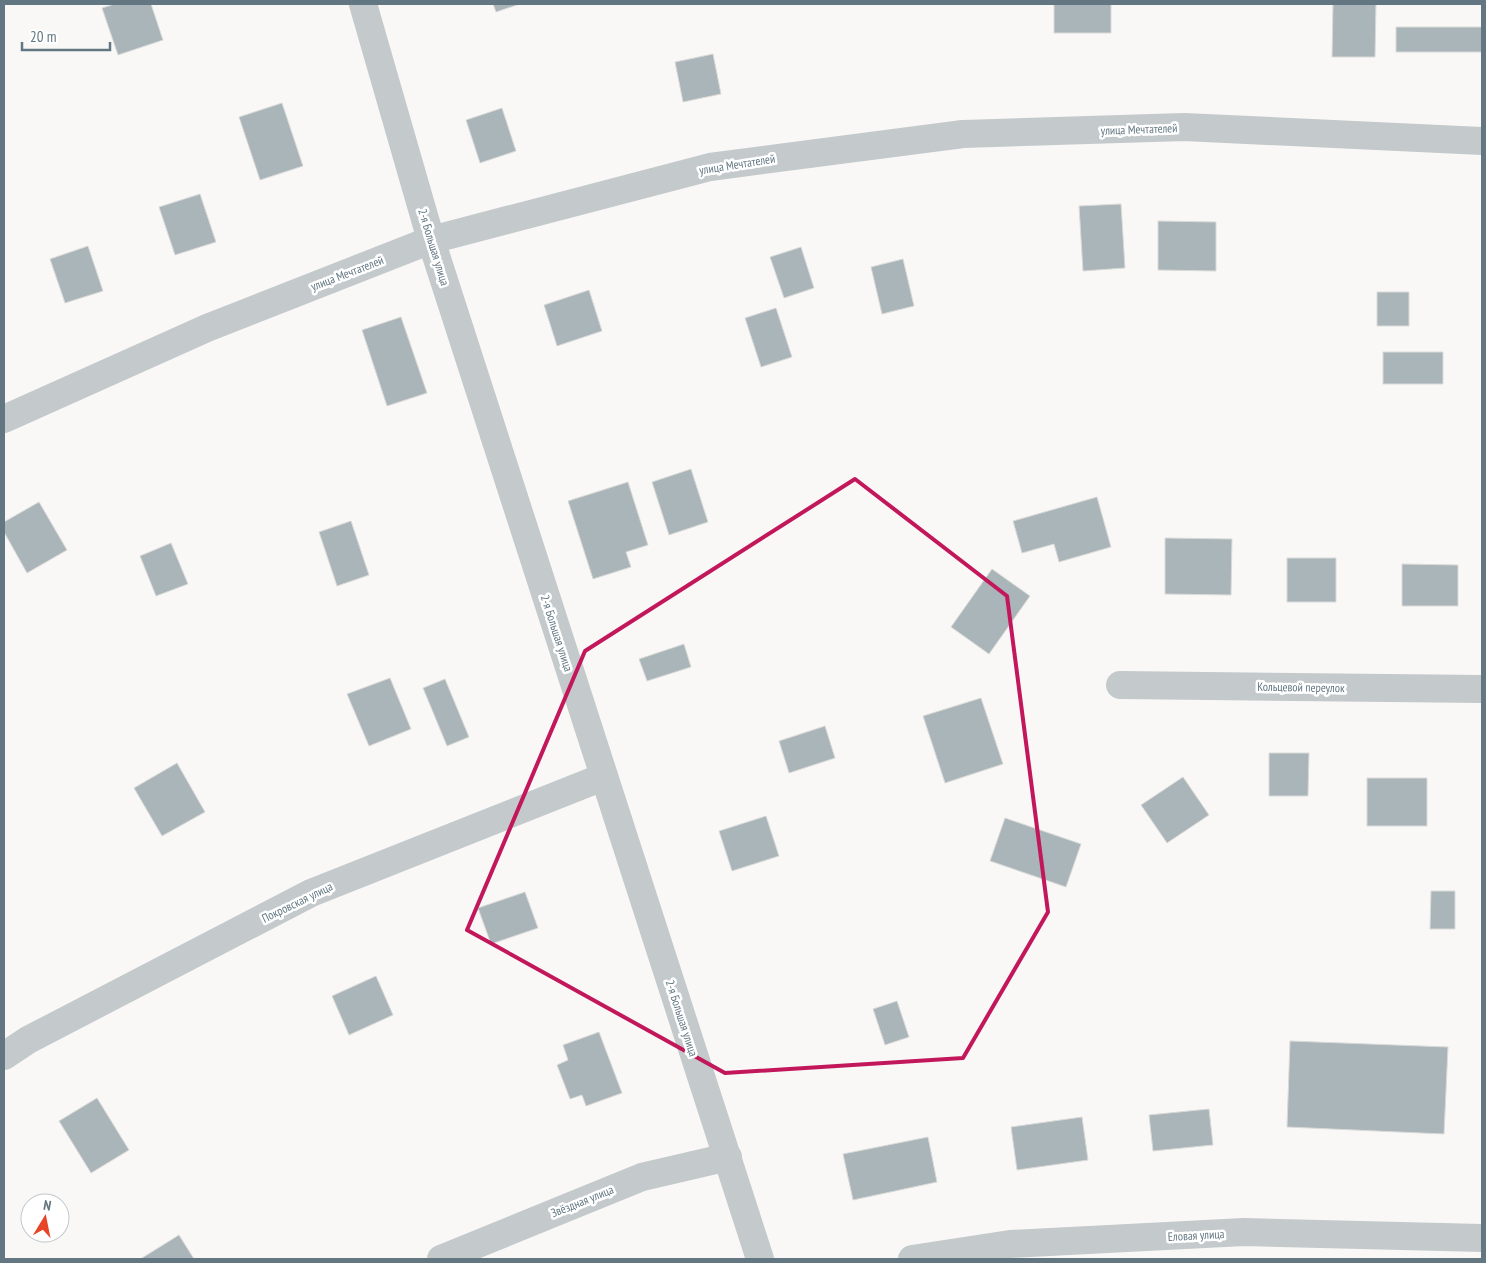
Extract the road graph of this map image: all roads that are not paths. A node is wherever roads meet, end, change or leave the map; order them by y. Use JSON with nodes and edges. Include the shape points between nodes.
{"nodes":[{"id":1,"x":363,"y":4,"type":"edge"},
{"id":2,"x":1482,"y":141,"type":"edge"},
{"id":3,"x":431,"y":240,"type":"junction"},
{"id":4,"x":4,"y":419,"type":"edge"},
{"id":5,"x":1120,"y":685,"type":"dead end"},
{"id":6,"x":1482,"y":689,"type":"edge"},
{"id":7,"x":603,"y":777,"type":"junction"},
{"id":8,"x":4,"y":1056,"type":"edge"},
{"id":9,"x":728,"y":1157,"type":"junction"},
{"id":10,"x":1482,"y":1238,"type":"edge"},
{"id":11,"x":441,"y":1259,"type":"edge"},
{"id":12,"x":760,"y":1259,"type":"edge"},
{"id":13,"x":912,"y":1259,"type":"edge"}],
"edges":[{"from":1,"to":3,"type":"street","name":"2-я Большая улица"},
{"from":2,"to":3,"type":"street","name":"улица Мечтателей","via":[[1184,127],[963,134],[710,167]]},
{"from":3,"to":4,"type":"street","name":"улица Мечтателей","via":[[207,328]]},
{"from":3,"to":7,"type":"street","name":"2-я Большая улица"},
{"from":5,"to":6,"type":"street","name":"Кольцевой переулок"},
{"from":7,"to":8,"type":"street","name":"Покровская улица","via":[[311,893],[28,1040]]},
{"from":7,"to":9,"type":"street","name":"2-я Большая улица"},
{"from":9,"to":11,"type":"street","name":"Звёздная улица","via":[[642,1177]]},
{"from":9,"to":12,"type":"street","name":"2-я Большая улица"},
{"from":10,"to":13,"type":"street","name":"Еловая улица","via":[[1244,1232],[1010,1244]]}]}
